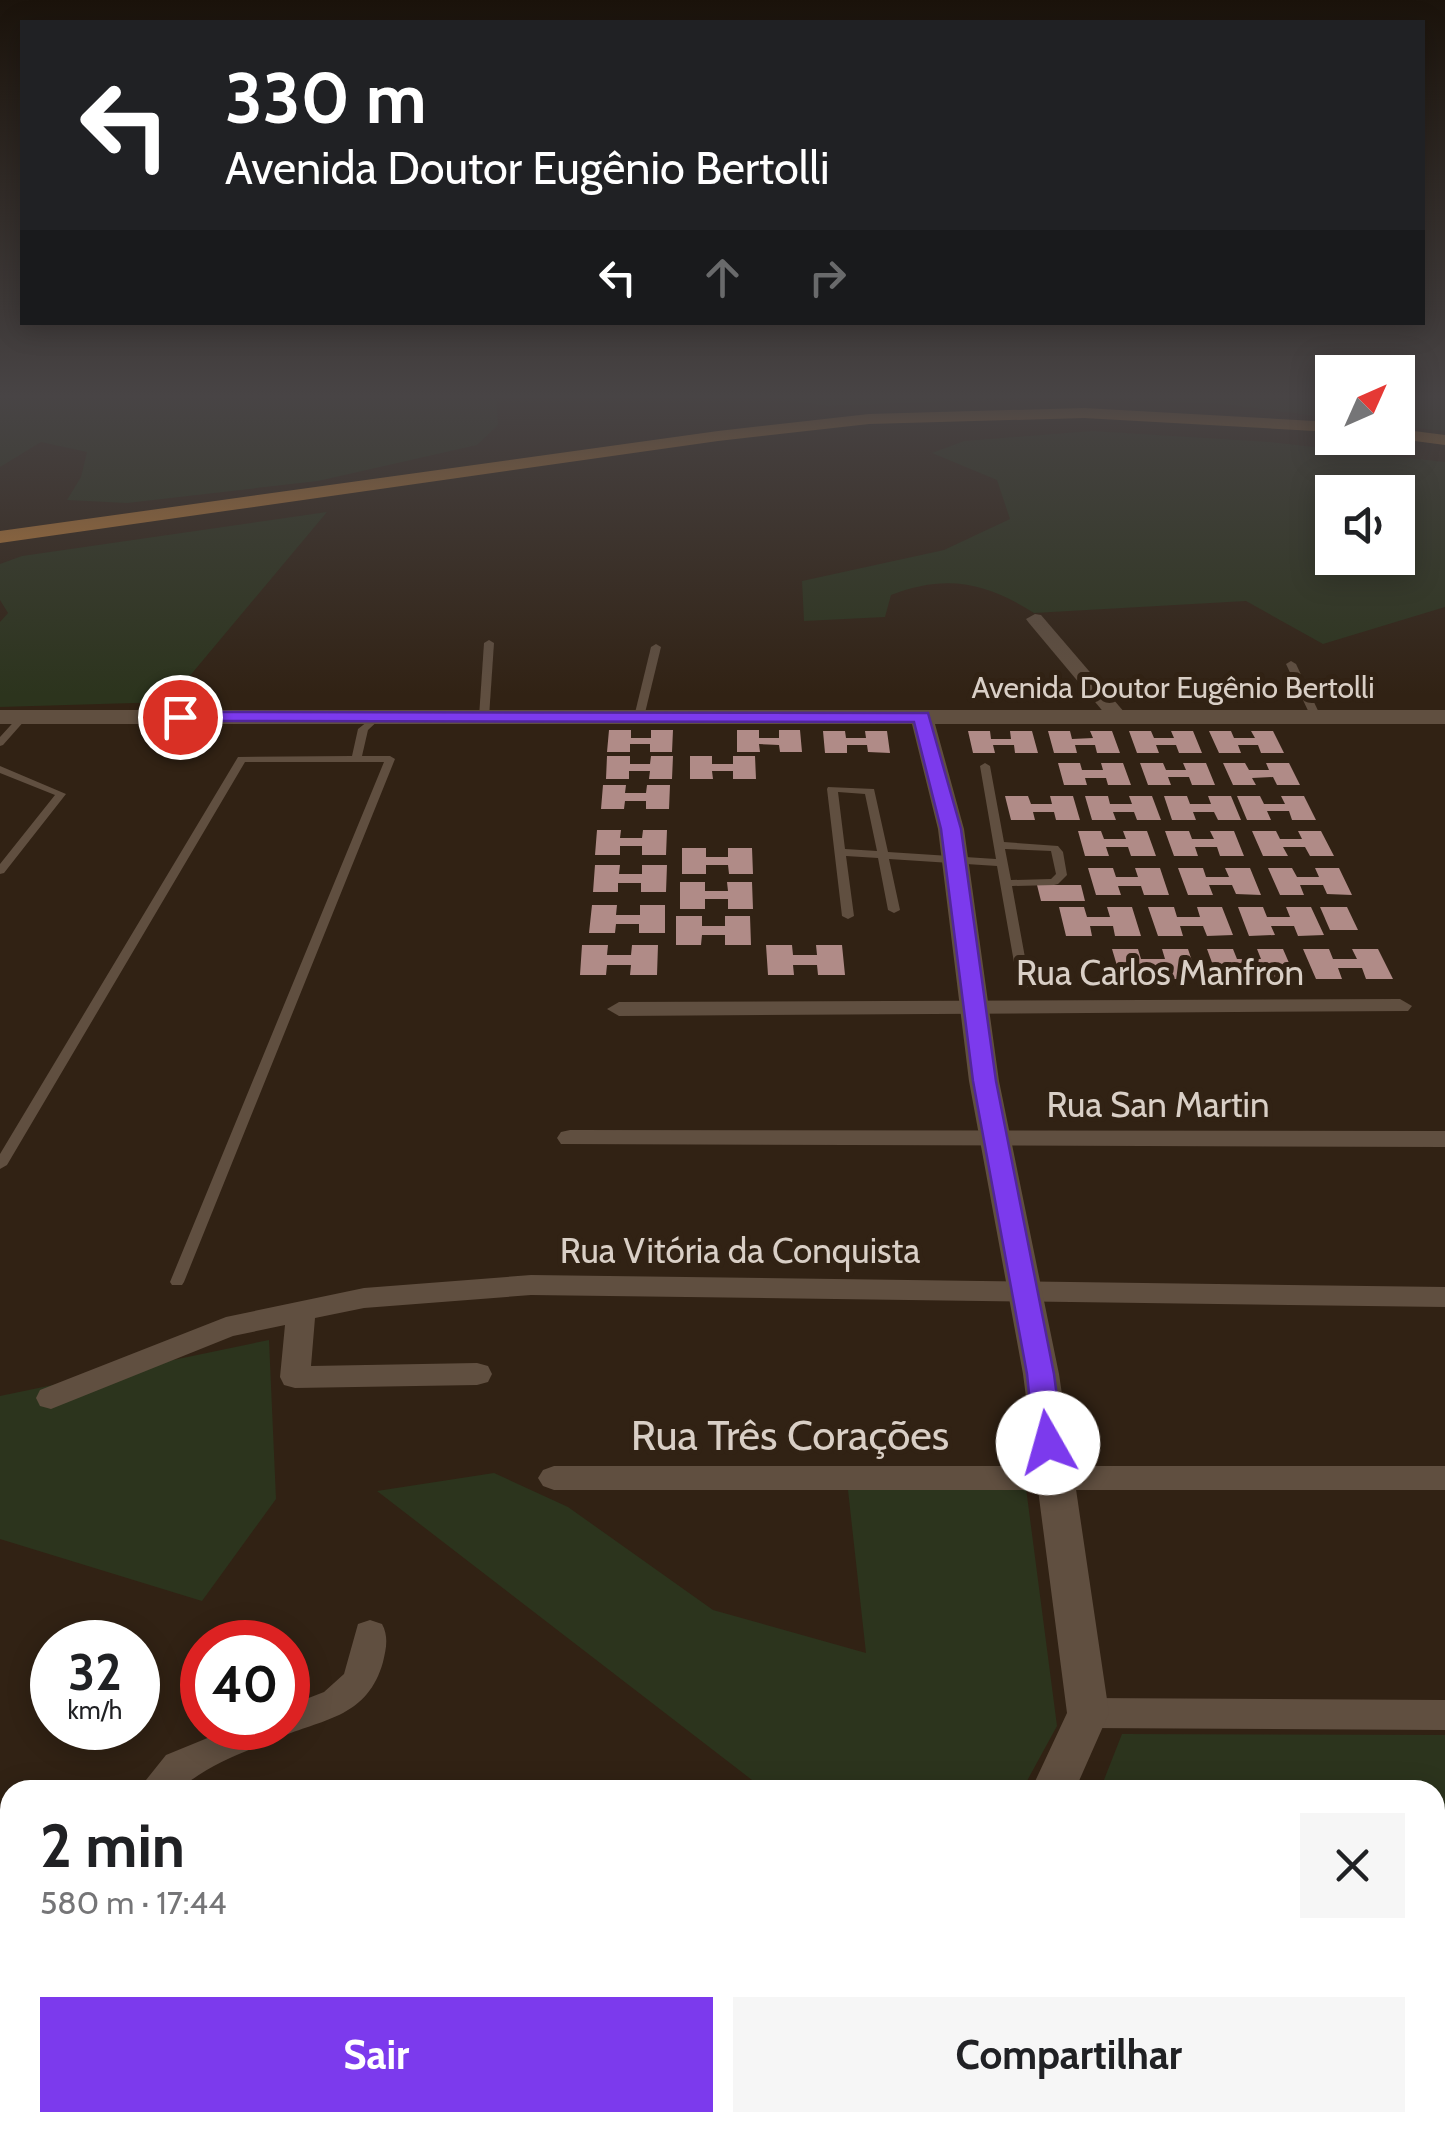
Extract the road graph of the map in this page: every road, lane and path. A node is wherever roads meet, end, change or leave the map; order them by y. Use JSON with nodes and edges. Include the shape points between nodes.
{"nodes":[{"id":1,"x":286,"y":496,"type":"edge"},
{"id":2,"x":0,"y":537,"type":"edge"},
{"id":3,"x":1035,"y":620,"type":"dead end"},
{"id":4,"x":489,"y":643,"type":"dead end"},
{"id":5,"x":656,"y":647,"type":"dead end"},
{"id":6,"x":1290,"y":664,"type":"dead end"},
{"id":7,"x":12,"y":716,"type":"edge"},
{"id":8,"x":377,"y":717,"type":"junction"},
{"id":9,"x":922,"y":717,"type":"junction"},
{"id":10,"x":1118,"y":717,"type":"junction"},
{"id":11,"x":1316,"y":717,"type":"junction"},
{"id":12,"x":484,"y":718,"type":"junction"},
{"id":13,"x":639,"y":718,"type":"junction"},
{"id":14,"x":1445,"y":718,"type":"edge"},
{"id":15,"x":0,"y":743,"type":"edge"},
{"id":16,"x":357,"y":756,"type":"junction"},
{"id":17,"x":985,"y":766,"type":"dead end"},
{"id":18,"x":0,"y":769,"type":"edge"},
{"id":19,"x":1000,"y":845,"type":"junction"},
{"id":20,"x":840,"y":852,"type":"junction"},
{"id":21,"x":886,"y":854,"type":"junction"},
{"id":22,"x":956,"y":860,"type":"junction"},
{"id":23,"x":1002,"y":862,"type":"junction"},
{"id":24,"x":0,"y":871,"type":"edge"},
{"id":25,"x":1006,"y":883,"type":"junction"},
{"id":26,"x":894,"y":910,"type":"dead end"},
{"id":27,"x":848,"y":916,"type":"dead end"},
{"id":28,"x":1024,"y":985,"type":"dead end"},
{"id":29,"x":1400,"y":1006,"type":"dead end"},
{"id":30,"x":975,"y":1007,"type":"junction"},
{"id":31,"x":619,"y":1008,"type":"dead end"},
{"id":32,"x":570,"y":1138,"type":"dead end"},
{"id":33,"x":996,"y":1138,"type":"junction"},
{"id":34,"x":1445,"y":1139,"type":"edge"},
{"id":35,"x":0,"y":1165,"type":"edge"},
{"id":36,"x":178,"y":1282,"type":"dead end"},
{"id":37,"x":1024,"y":1290,"type":"junction"},
{"id":38,"x":1445,"y":1297,"type":"edge"},
{"id":39,"x":301,"y":1310,"type":"junction"},
{"id":40,"x":478,"y":1374,"type":"dead end"},
{"id":41,"x":51,"y":1398,"type":"dead end"},
{"id":42,"x":1052,"y":1477,"type":"junction"},
{"id":43,"x":554,"y":1478,"type":"dead end"},
{"id":44,"x":1445,"y":1478,"type":"edge"},
{"id":45,"x":370,"y":1634,"type":"dead end"},
{"id":46,"x":1088,"y":1713,"type":"junction"},
{"id":47,"x":310,"y":1714,"type":"edge"},
{"id":48,"x":1445,"y":1714,"type":"edge"},
{"id":49,"x":217,"y":1750,"type":"edge"},
{"id":50,"x":166,"y":1780,"type":"edge"},
{"id":51,"x":1058,"y":1780,"type":"edge"}],
"edges":[{"from":1,"to":2,"type":"highway"},
{"from":3,"to":10,"type":"street"},
{"from":4,"to":12,"type":"lane"},
{"from":5,"to":13,"type":"lane"},
{"from":6,"to":11,"type":"lane"},
{"from":7,"to":8,"type":"street","name":"Avenida Doutor Eugênio Bertolli"},
{"from":7,"to":15,"type":"lane"},
{"from":8,"to":12,"type":"street","name":"Avenida Doutor Eugênio Bertolli"},
{"from":8,"to":16,"type":"lane","via":[[363,729]]},
{"from":9,"to":10,"type":"street","name":"Avenida Doutor Eugênio Bertolli"},
{"from":9,"to":13,"type":"street","name":"Avenida Doutor Eugênio Bertolli"},
{"from":9,"to":22,"type":"street"},
{"from":10,"to":11,"type":"street","name":"Avenida Doutor Eugênio Bertolli"},
{"from":11,"to":14,"type":"street","name":"Avenida Doutor Eugênio Bertolli"},
{"from":12,"to":13,"type":"street","name":"Avenida Doutor Eugênio Bertolli"},
{"from":16,"to":35,"type":"lane","via":[[242,759]]},
{"from":16,"to":36,"type":"lane","via":[[390,759]]},
{"from":17,"to":19,"type":"lane"},
{"from":18,"to":24,"type":"lane","via":[[61,794]]},
{"from":19,"to":23,"type":"lane"},
{"from":19,"to":25,"type":"lane","via":[[1054,848],[1062,875],[1054,882]]},
{"from":20,"to":21,"type":"lane"},
{"from":20,"to":21,"type":"lane","via":[[832,788],[870,791]]},
{"from":20,"to":27,"type":"lane"},
{"from":21,"to":22,"type":"lane"},
{"from":21,"to":26,"type":"lane"},
{"from":22,"to":23,"type":"lane"},
{"from":22,"to":30,"type":"street"},
{"from":23,"to":25,"type":"lane"},
{"from":25,"to":28,"type":"lane"},
{"from":29,"to":30,"type":"street","name":"Rua Carlos Manfron"},
{"from":30,"to":31,"type":"street","name":"Rua Carlos Manfron"},
{"from":30,"to":33,"type":"street"},
{"from":32,"to":33,"type":"street","name":"Rua San Martin"},
{"from":33,"to":34,"type":"street","name":"Rua San Martin"},
{"from":33,"to":37,"type":"street"},
{"from":37,"to":38,"type":"street","name":"Rua Vitória da Conquista"},
{"from":37,"to":39,"type":"street","name":"Rua Vitória da Conquista","via":[[531,1286],[364,1298]]},
{"from":37,"to":42,"type":"street"},
{"from":39,"to":40,"type":"street","via":[[295,1377]]},
{"from":39,"to":41,"type":"street","name":"Rua Vitória da Conquista","via":[[226,1327]]},
{"from":42,"to":43,"type":"street","name":"Rua Três Corações"},
{"from":42,"to":44,"type":"street","name":"Rua Três Corações"},
{"from":42,"to":46,"type":"street"},
{"from":45,"to":47,"type":"street","via":[[368,1666],[353,1692]]},
{"from":46,"to":48,"type":"street"},
{"from":46,"to":51,"type":"street"},
{"from":49,"to":50,"type":"street","via":[[179,1766]]}]}
